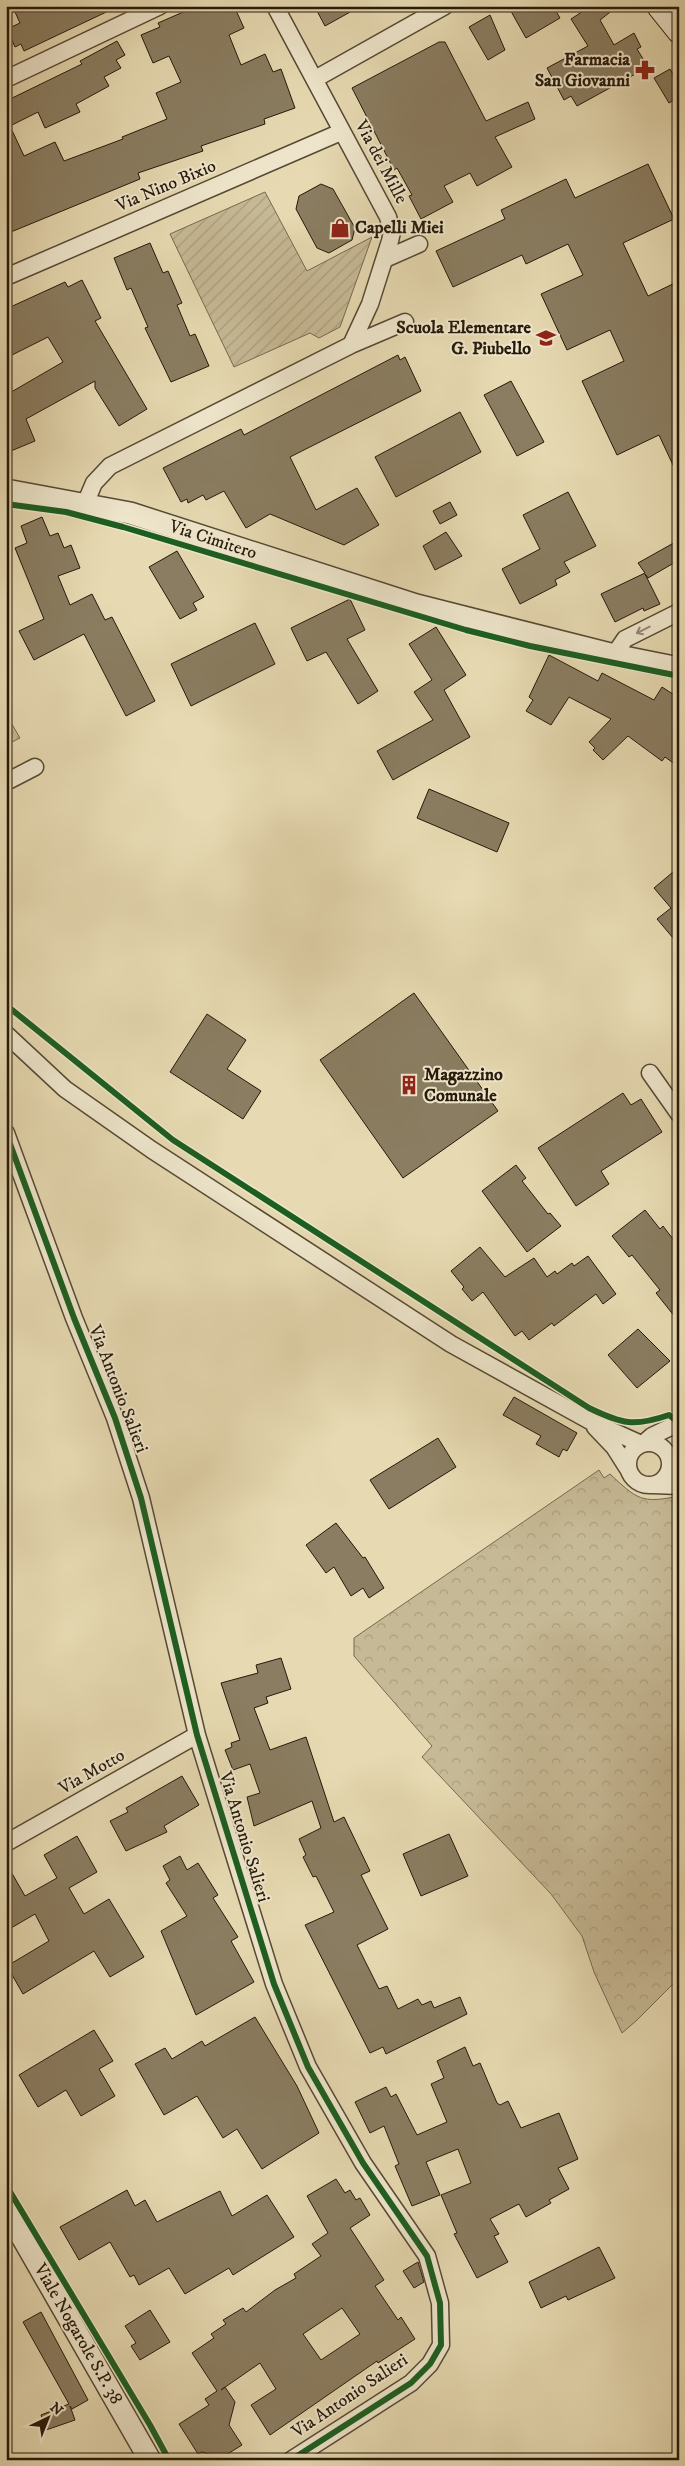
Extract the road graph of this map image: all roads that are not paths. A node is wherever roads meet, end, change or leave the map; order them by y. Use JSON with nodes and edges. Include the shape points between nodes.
{"nodes":[{"id":1,"x":160,"y":6,"type":"edge"},
{"id":2,"x":275,"y":6,"type":"edge"},
{"id":3,"x":444,"y":6,"type":"edge"},
{"id":4,"x":659,"y":6,"type":"edge"},
{"id":5,"x":679,"y":31,"type":"edge"},
{"id":6,"x":6,"y":79,"type":"edge"},
{"id":7,"x":315,"y":79,"type":"junction"},
{"id":8,"x":341,"y":132,"type":"junction"},
{"id":9,"x":419,"y":244,"type":"dead end"},
{"id":10,"x":385,"y":259,"type":"junction"},
{"id":11,"x":6,"y":277,"type":"edge"},
{"id":12,"x":405,"y":322,"type":"dead end"},
{"id":13,"x":351,"y":345,"type":"junction"},
{"id":14,"x":6,"y":490,"type":"edge"},
{"id":15,"x":85,"y":504,"type":"junction"},
{"id":16,"x":679,"y":612,"type":"edge"},
{"id":17,"x":614,"y":655,"type":"junction"},
{"id":18,"x":679,"y":668,"type":"edge"},
{"id":19,"x":35,"y":767,"type":"dead end"},
{"id":20,"x":6,"y":782,"type":"edge"},
{"id":21,"x":6,"y":1034,"type":"edge"},
{"id":22,"x":650,"y":1073,"type":"dead end"},
{"id":23,"x":679,"y":1114,"type":"edge"},
{"id":24,"x":6,"y":1133,"type":"edge"},
{"id":25,"x":590,"y":1421,"type":"junction"},
{"id":26,"x":679,"y":1423,"type":"edge"},
{"id":27,"x":643,"y":1444,"type":"junction"},
{"id":28,"x":672,"y":1462,"type":"edge"},
{"id":29,"x":628,"y":1469,"type":"junction"},
{"id":30,"x":653,"y":1485,"type":"junction"},
{"id":31,"x":679,"y":1486,"type":"edge"},
{"id":32,"x":197,"y":1735,"type":"junction"},
{"id":33,"x":6,"y":1843,"type":"edge"},
{"id":34,"x":6,"y":2209,"type":"edge"},
{"id":35,"x":150,"y":2460,"type":"edge"},
{"id":36,"x":291,"y":2460,"type":"edge"}],
"edges":[{"from":1,"to":6,"type":"street"},
{"from":2,"to":7,"type":"street","name":"Via dei Mille"},
{"from":3,"to":7,"type":"street"},
{"from":4,"to":5,"type":"main road"},
{"from":7,"to":8,"type":"street","name":"Via dei Mille"},
{"from":8,"to":10,"type":"street","name":"Via dei Mille","via":[[388,217],[392,232]]},
{"from":8,"to":11,"type":"street","name":"Via Nino Bixio"},
{"from":9,"to":10,"type":"street"},
{"from":10,"to":13,"type":"street","name":"Via dei Mille","via":[[370,304]]},
{"from":12,"to":13,"type":"street"},
{"from":13,"to":15,"type":"street","via":[[110,466],[94,483]]},
{"from":14,"to":15,"type":"street","name":"Via Cimitero"},
{"from":15,"to":17,"type":"street","name":"Via Cimitero","via":[[130,513],[416,605]]},
{"from":16,"to":17,"type":"street","one_way":true,"via":[[625,639]]},
{"from":17,"to":18,"type":"street","name":"Via Cimitero"},
{"from":19,"to":20,"type":"street"},
{"from":21,"to":25,"type":"street","via":[[65,1089],[152,1150],[451,1344]]},
{"from":22,"to":23,"type":"street"},
{"from":24,"to":32,"type":"street","name":"Via Antonio Salieri","via":[[74,1318],[115,1418],[141,1498]]},
{"from":25,"to":27,"type":"street"},
{"from":25,"to":29,"type":"street","via":[[614,1447]]},
{"from":26,"to":27,"type":"street"},
{"from":26,"to":28,"type":"street"},
{"from":27,"to":28,"type":"street","via":[[659,1446]]},
{"from":27,"to":29,"type":"street","via":[[635,1447],[628,1457]]},
{"from":28,"to":30,"type":"street","via":[[664,1479]]},
{"from":29,"to":30,"type":"street","via":[[640,1484]]},
{"from":30,"to":31,"type":"street"},
{"from":32,"to":33,"type":"street","name":"Via Motto"},
{"from":32,"to":36,"type":"street","name":"Via Antonio Salieri","via":[[274,1984],[308,2067],[363,2162],[427,2256],[440,2303],[441,2344],[430,2364],[411,2383]]},
{"from":34,"to":35,"type":"street","name":"Viale Nogarole S.P. 38"}]}
